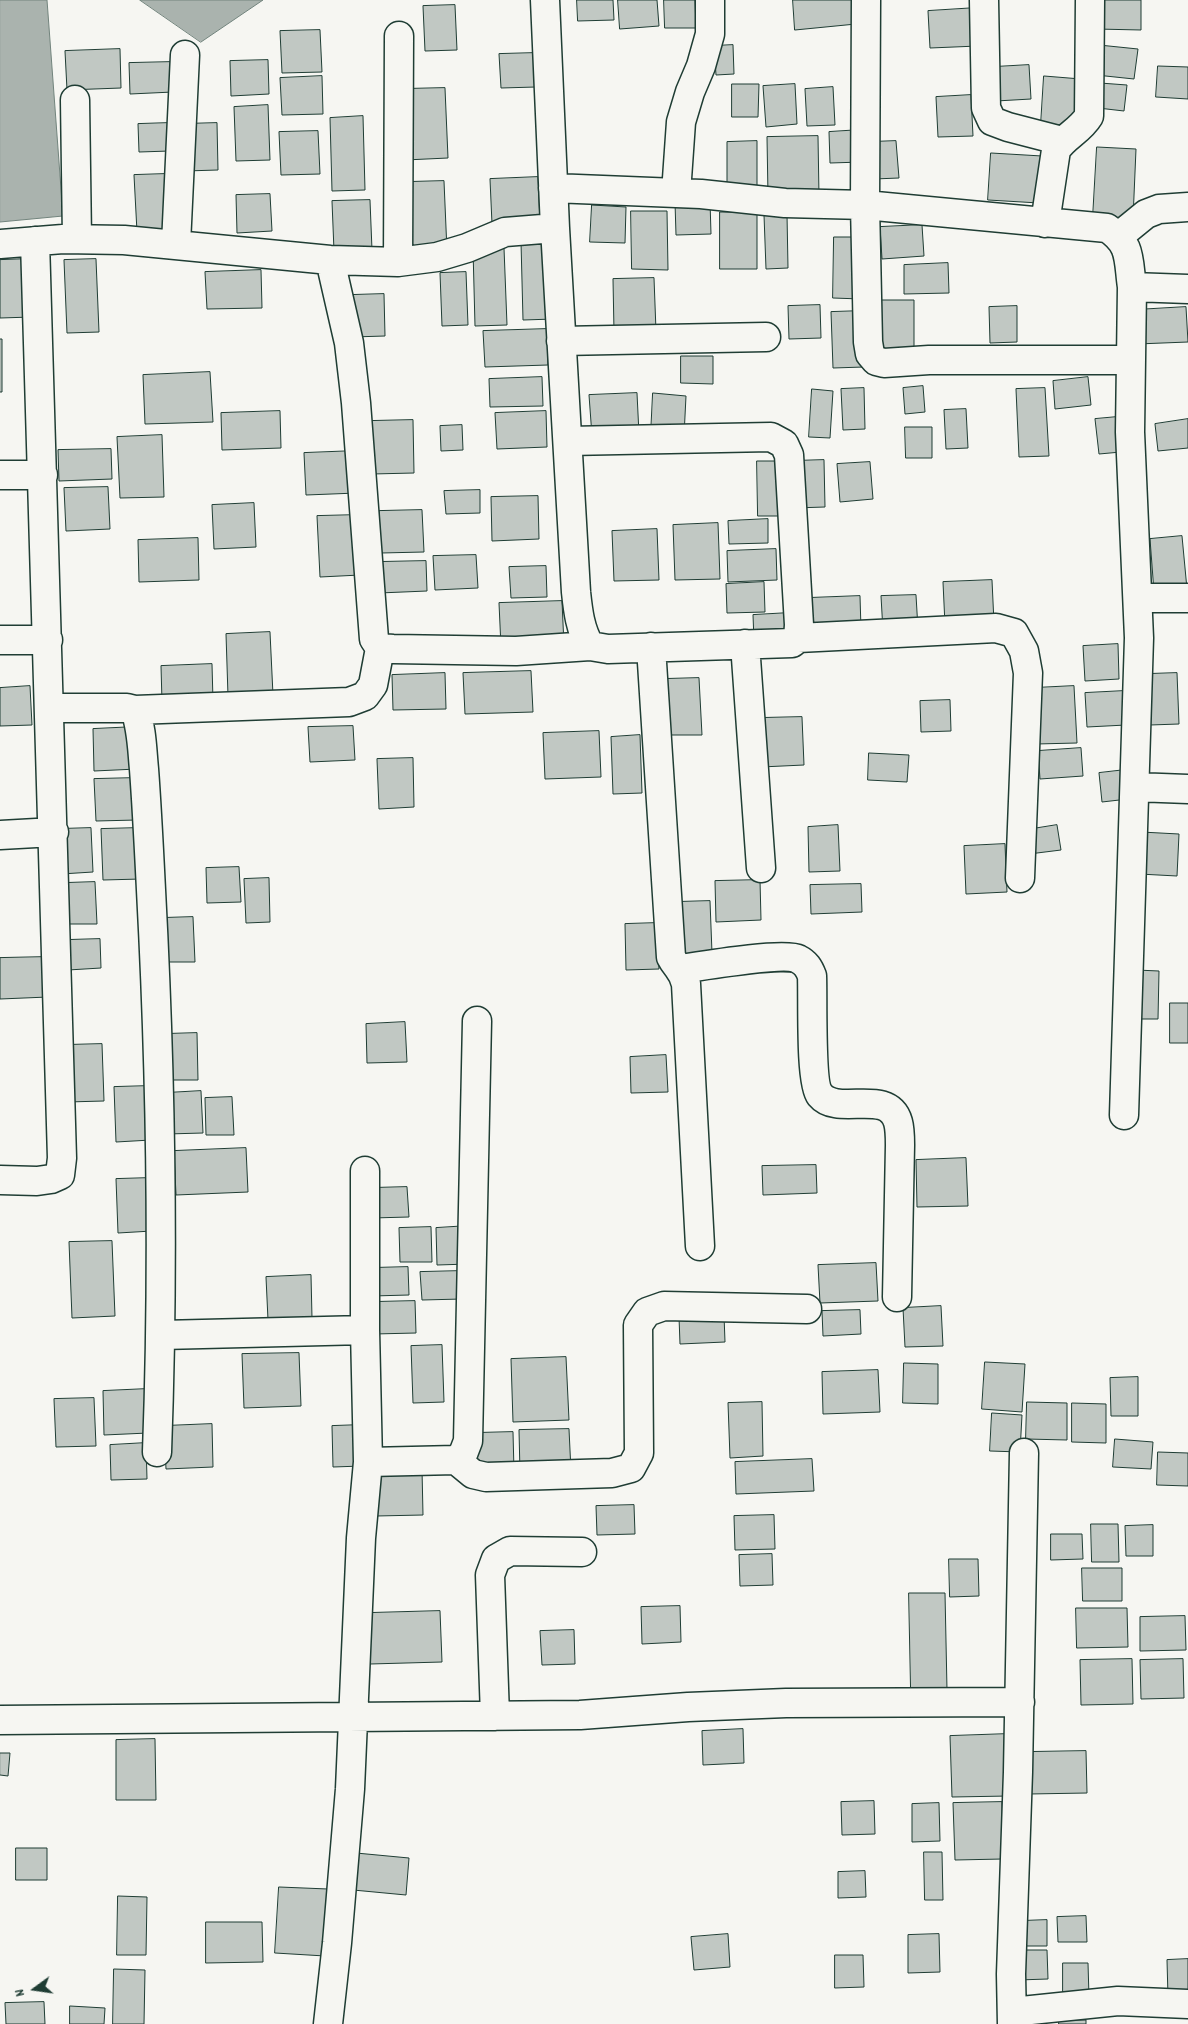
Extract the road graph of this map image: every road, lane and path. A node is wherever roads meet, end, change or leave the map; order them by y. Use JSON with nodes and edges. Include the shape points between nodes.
{"nodes":[{"id":1,"x":545,"y":0,"type":"edge"},
{"id":2,"x":710,"y":0,"type":"edge"},
{"id":3,"x":866,"y":0,"type":"edge"},
{"id":4,"x":984,"y":0,"type":"edge"},
{"id":5,"x":1090,"y":0,"type":"edge"},
{"id":6,"x":399,"y":36,"type":"dead end"},
{"id":7,"x":185,"y":55,"type":"dead end"},
{"id":8,"x":75,"y":100,"type":"dead end"},
{"id":9,"x":1062,"y":141,"type":"junction"},
{"id":10,"x":553,"y":188,"type":"junction"},
{"id":11,"x":676,"y":193,"type":"junction"},
{"id":12,"x":865,"y":205,"type":"junction"},
{"id":13,"x":1188,"y":207,"type":"edge"},
{"id":14,"x":1045,"y":223,"type":"junction"},
{"id":15,"x":555,"y":228,"type":"junction"},
{"id":16,"x":1119,"y":236,"type":"junction"},
{"id":17,"x":77,"y":239,"type":"junction"},
{"id":18,"x":36,"y":241,"type":"junction"},
{"id":19,"x":0,"y":244,"type":"edge"},
{"id":20,"x":176,"y":244,"type":"junction"},
{"id":21,"x":330,"y":260,"type":"junction"},
{"id":22,"x":398,"y":262,"type":"junction"},
{"id":23,"x":1132,"y":287,"type":"junction"},
{"id":24,"x":1188,"y":289,"type":"edge"},
{"id":25,"x":766,"y":336,"type":"dead end"},
{"id":26,"x":561,"y":341,"type":"junction"},
{"id":27,"x":1131,"y":360,"type":"junction"},
{"id":28,"x":568,"y":441,"type":"junction"},
{"id":29,"x":0,"y":475,"type":"edge"},
{"id":30,"x":42,"y":475,"type":"junction"},
{"id":31,"x":1138,"y":598,"type":"junction"},
{"id":32,"x":1188,"y":598,"type":"edge"},
{"id":33,"x":798,"y":638,"type":"junction"},
{"id":34,"x":0,"y":640,"type":"edge"},
{"id":35,"x":48,"y":640,"type":"junction"},
{"id":36,"x":745,"y":644,"type":"junction"},
{"id":37,"x":590,"y":646,"type":"junction"},
{"id":38,"x":651,"y":647,"type":"junction"},
{"id":39,"x":380,"y":648,"type":"junction"},
{"id":40,"x":50,"y":708,"type":"junction"},
{"id":41,"x":135,"y":710,"type":"junction"},
{"id":42,"x":1135,"y":787,"type":"junction"},
{"id":43,"x":1188,"y":789,"type":"edge"},
{"id":44,"x":54,"y":832,"type":"junction"},
{"id":45,"x":0,"y":835,"type":"edge"},
{"id":46,"x":761,"y":868,"type":"dead end"},
{"id":47,"x":1020,"y":878,"type":"dead end"},
{"id":48,"x":681,"y":969,"type":"junction"},
{"id":49,"x":477,"y":1021,"type":"dead end"},
{"id":50,"x":1124,"y":1115,"type":"dead end"},
{"id":51,"x":365,"y":1171,"type":"dead end"},
{"id":52,"x":0,"y":1180,"type":"edge"},
{"id":53,"x":700,"y":1246,"type":"dead end"},
{"id":54,"x":897,"y":1297,"type":"dead end"},
{"id":55,"x":807,"y":1309,"type":"dead end"},
{"id":56,"x":365,"y":1330,"type":"junction"},
{"id":57,"x":162,"y":1335,"type":"junction"},
{"id":58,"x":157,"y":1452,"type":"dead end"},
{"id":59,"x":1024,"y":1453,"type":"dead end"},
{"id":60,"x":456,"y":1460,"type":"junction"},
{"id":61,"x":368,"y":1462,"type":"junction"},
{"id":62,"x":582,"y":1552,"type":"dead end"},
{"id":63,"x":1020,"y":1702,"type":"junction"},
{"id":64,"x":495,"y":1716,"type":"junction"},
{"id":65,"x":353,"y":1717,"type":"junction"},
{"id":66,"x":0,"y":1720,"type":"edge"},
{"id":67,"x":1188,"y":2004,"type":"edge"},
{"id":68,"x":1012,"y":2018,"type":"edge"},
{"id":69,"x":328,"y":2024,"type":"edge"}],
"edges":[{"from":1,"to":10,"type":"street"},
{"from":2,"to":11,"type":"street","via":[[710,34],[681,122]]},
{"from":3,"to":12,"type":"street"},
{"from":4,"to":9,"type":"street","via":[[986,108],[992,121]]},
{"from":5,"to":9,"type":"street","via":[[1089,116],[1083,126]]},
{"from":6,"to":22,"type":"street"},
{"from":7,"to":20,"type":"street"},
{"from":8,"to":17,"type":"street"},
{"from":9,"to":14,"type":"street","via":[[1056,150]]},
{"from":10,"to":11,"type":"street"},
{"from":10,"to":15,"type":"street"},
{"from":11,"to":12,"type":"street","via":[[786,203]]},
{"from":12,"to":14,"type":"street"},
{"from":12,"to":27,"type":"street","via":[[868,342],[870,354],[876,361]]},
{"from":13,"to":16,"type":"street","via":[[1159,209],[1146,214]]},
{"from":14,"to":16,"type":"street","via":[[1107,228]]},
{"from":15,"to":22,"type":"street","via":[[505,232],[437,257]]},
{"from":15,"to":26,"type":"street"},
{"from":16,"to":23,"type":"street","via":[[1127,249]]},
{"from":17,"to":18,"type":"street"},
{"from":17,"to":20,"type":"street"},
{"from":18,"to":19,"type":"street"},
{"from":18,"to":30,"type":"street"},
{"from":20,"to":21,"type":"street"},
{"from":21,"to":22,"type":"street"},
{"from":21,"to":39,"type":"street","via":[[349,342],[374,639]]},
{"from":23,"to":24,"type":"street"},
{"from":23,"to":27,"type":"street"},
{"from":25,"to":26,"type":"street"},
{"from":26,"to":28,"type":"street"},
{"from":27,"to":31,"type":"street","via":[[1130,432]]},
{"from":28,"to":33,"type":"street","via":[[771,437],[784,444],[790,455]]},
{"from":28,"to":37,"type":"street","via":[[579,618]]},
{"from":29,"to":30,"type":"street"},
{"from":30,"to":35,"type":"street"},
{"from":31,"to":32,"type":"street"},
{"from":31,"to":42,"type":"street"},
{"from":33,"to":36,"type":"street","via":[[792,643]]},
{"from":33,"to":47,"type":"street","via":[[996,628],[1014,633],[1024,651],[1028,673]]},
{"from":34,"to":35,"type":"street"},
{"from":35,"to":40,"type":"street"},
{"from":36,"to":38,"type":"street"},
{"from":36,"to":46,"type":"street"},
{"from":37,"to":38,"type":"street","via":[[608,649]]},
{"from":37,"to":39,"type":"street","via":[[516,652]]},
{"from":38,"to":48,"type":"street","via":[[671,957]]},
{"from":39,"to":41,"type":"street","via":[[374,686],[365,696],[349,702]]},
{"from":40,"to":41,"type":"street"},
{"from":40,"to":44,"type":"street"},
{"from":41,"to":57,"type":"street","via":[[140,723],[146,787],[158,1019]]},
{"from":42,"to":43,"type":"street"},
{"from":42,"to":50,"type":"street"},
{"from":44,"to":45,"type":"street"},
{"from":44,"to":52,"type":"street","via":[[60,1175],[51,1179]]},
{"from":48,"to":53,"type":"street","via":[[686,984]]},
{"from":48,"to":54,"type":"street","via":[[771,957],[796,958],[809,967],[812,976],[815,1076],[819,1094],[826,1101],[836,1103],[881,1104],[892,1111],[898,1122]]},
{"from":49,"to":60,"type":"street","via":[[468,1441],[463,1454]]},
{"from":51,"to":56,"type":"street"},
{"from":55,"to":60,"type":"street","via":[[664,1306],[647,1312],[638,1325],[639,1453],[631,1468],[612,1473],[486,1477],[473,1474]]},
{"from":56,"to":57,"type":"street"},
{"from":56,"to":61,"type":"street"},
{"from":57,"to":58,"type":"street"},
{"from":59,"to":63,"type":"street"},
{"from":60,"to":61,"type":"street"},
{"from":61,"to":65,"type":"street","via":[[361,1538]]},
{"from":62,"to":64,"type":"street","via":[[510,1552],[496,1559],[490,1575]]},
{"from":63,"to":64,"type":"street","via":[[786,1703],[580,1715]]},
{"from":63,"to":68,"type":"street"},
{"from":64,"to":65,"type":"street"},
{"from":65,"to":66,"type":"street"},
{"from":65,"to":69,"type":"street","via":[[338,1943]]},
{"from":67,"to":68,"type":"street","via":[[1118,2001]]}]}
